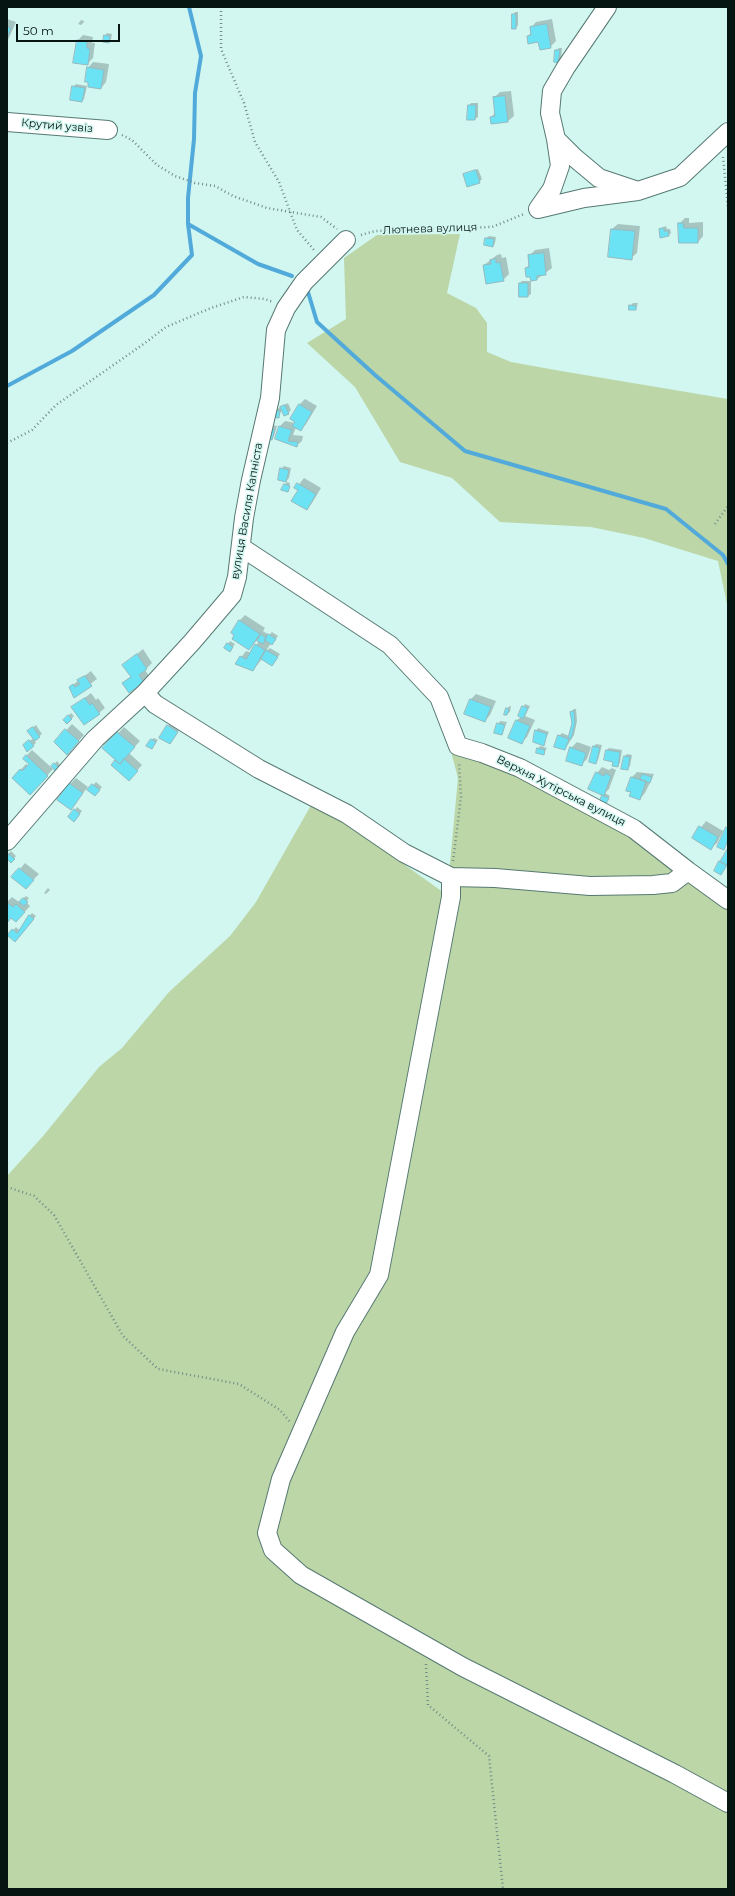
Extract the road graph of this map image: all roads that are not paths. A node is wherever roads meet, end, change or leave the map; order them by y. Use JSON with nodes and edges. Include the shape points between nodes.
{"nodes":[{"id":1,"x":608,"y":7,"type":"edge"},
{"id":2,"x":7,"y":122,"type":"edge"},
{"id":3,"x":108,"y":130,"type":"road end"},
{"id":4,"x":726,"y":138,"type":"edge"},
{"id":5,"x":556,"y":139,"type":"junction"},
{"id":6,"x":638,"y":191,"type":"junction"},
{"id":7,"x":346,"y":240,"type":"road end"},
{"id":8,"x":241,"y":547,"type":"junction"},
{"id":9,"x":145,"y":693,"type":"junction"},
{"id":10,"x":7,"y":841,"type":"edge"},
{"id":11,"x":688,"y":871,"type":"junction"},
{"id":12,"x":451,"y":877,"type":"junction"},
{"id":13,"x":728,"y":900,"type":"edge"},
{"id":14,"x":728,"y":1803,"type":"edge"}],
"edges":[{"from":1,"to":5,"type":"street","via":[[552,91],[550,113]]},
{"from":2,"to":3,"type":"street","name":"Крутий узвіз"},
{"from":4,"to":6,"type":"street","via":[[680,177]]},
{"from":5,"to":6,"type":"street","via":[[599,178]]},
{"from":5,"to":6,"type":"street","via":[[560,166],[552,189],[538,209],[584,198]]},
{"from":7,"to":8,"type":"street","name":"вулиця Василя Капніста","via":[[304,282],[286,308],[276,330],[270,398],[250,488]]},
{"from":8,"to":9,"type":"street","name":"вулиця Василя Капніста","via":[[232,595]]},
{"from":8,"to":11,"type":"street","name":"Верхня Хутірська вулиця","via":[[390,646],[439,697],[458,746],[520,768],[634,828]]},
{"from":9,"to":10,"type":"street","name":"вулиця Василя Капніста","via":[[95,739]]},
{"from":9,"to":12,"type":"street","via":[[155,704],[259,769],[347,814],[404,853]]},
{"from":11,"to":12,"type":"street","via":[[672,883],[645,885],[590,886]]},
{"from":11,"to":13,"type":"street","name":"Верхня Хутірська вулиця"},
{"from":12,"to":14,"type":"street","via":[[451,898],[379,1275],[345,1332],[300,1435],[281,1480],[267,1533],[274,1550],[300,1575],[463,1667]]}]}
